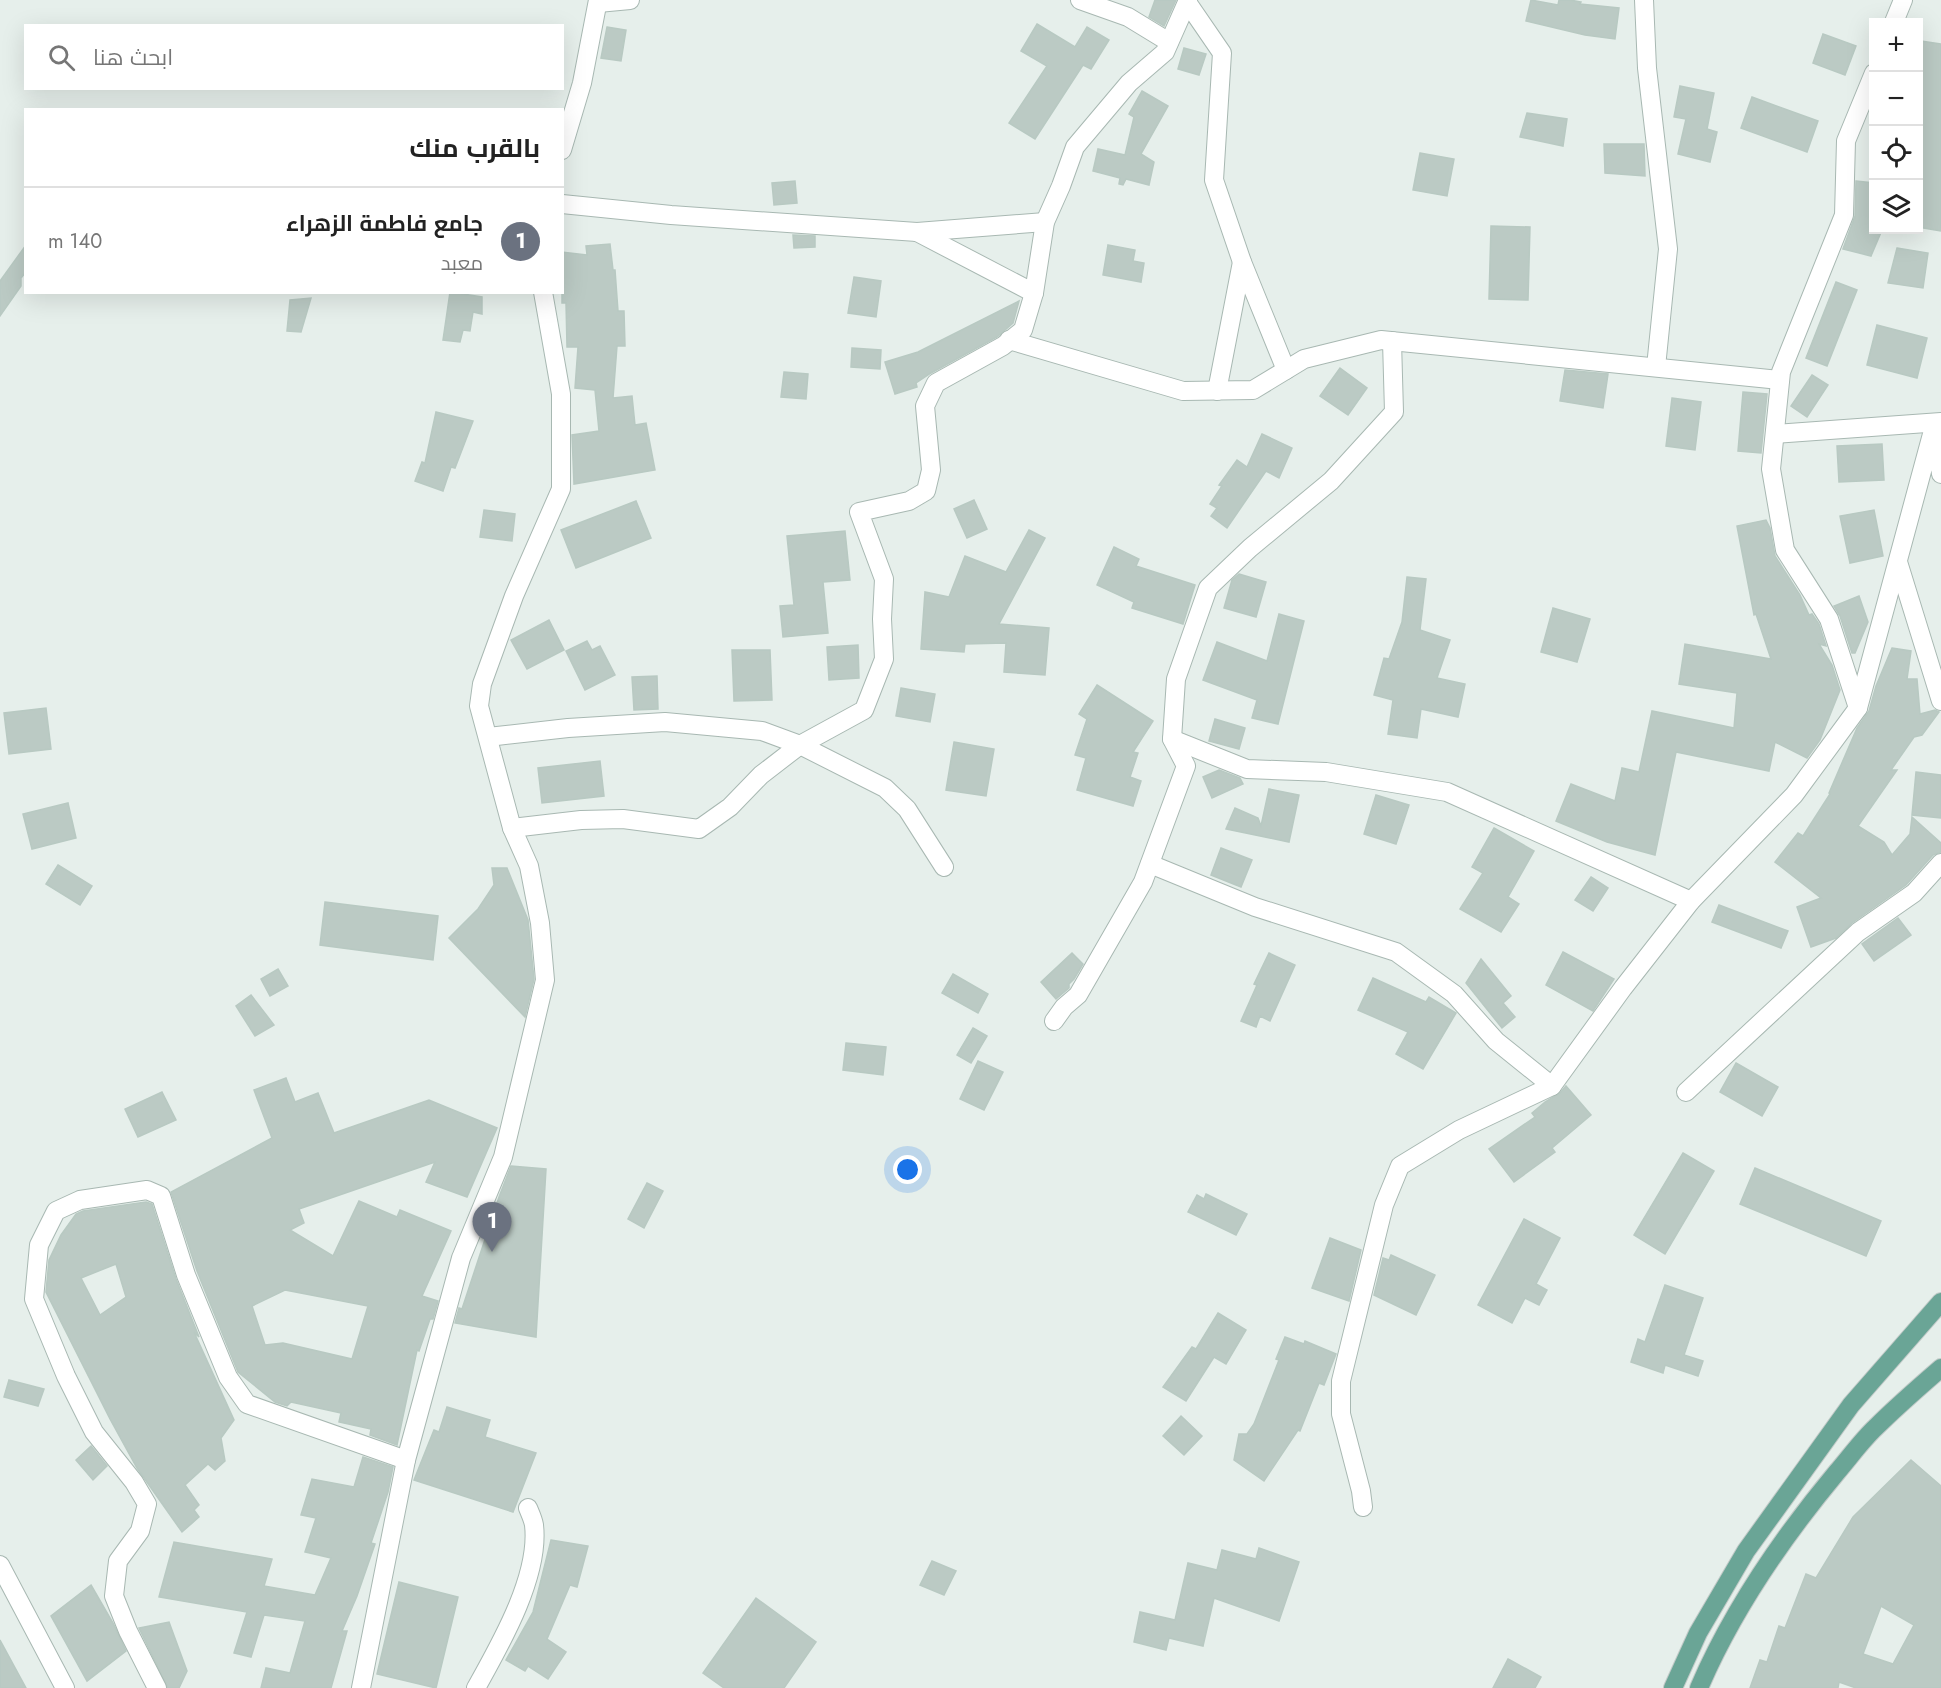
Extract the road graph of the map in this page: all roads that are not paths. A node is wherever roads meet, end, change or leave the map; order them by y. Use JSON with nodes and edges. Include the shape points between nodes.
{"nodes":[{"id":1,"x":630,"y":0,"type":"edge"},
{"id":2,"x":1080,"y":0,"type":"edge"},
{"id":3,"x":1644,"y":0,"type":"edge"},
{"id":4,"x":1903,"y":0,"type":"edge"},
{"id":5,"x":1188,"y":1,"type":"edge"},
{"id":6,"x":598,"y":2,"type":"edge"},
{"id":7,"x":1896,"y":18,"type":"edge"},
{"id":8,"x":1170,"y":42,"type":"junction"},
{"id":9,"x":1869,"y":85,"type":"edge"},
{"id":10,"x":564,"y":143,"type":"edge"},
{"id":11,"x":564,"y":204,"type":"edge"},
{"id":12,"x":1045,"y":222,"type":"junction"},
{"id":13,"x":917,"y":232,"type":"junction"},
{"id":14,"x":1242,"y":262,"type":"junction"},
{"id":15,"x":1034,"y":293,"type":"junction"},
{"id":16,"x":543,"y":294,"type":"edge"},
{"id":17,"x":1009,"y":340,"type":"junction"},
{"id":18,"x":1392,"y":341,"type":"junction"},
{"id":19,"x":1656,"y":368,"type":"junction"},
{"id":20,"x":1286,"y":370,"type":"junction"},
{"id":21,"x":1780,"y":380,"type":"junction"},
{"id":22,"x":1217,"y":390,"type":"junction"},
{"id":23,"x":1938,"y":422,"type":"edge"},
{"id":24,"x":1775,"y":434,"type":"junction"},
{"id":25,"x":1941,"y":474,"type":"edge"},
{"id":26,"x":1898,"y":562,"type":"junction"},
{"id":27,"x":1941,"y":701,"type":"edge"},
{"id":28,"x":1858,"y":708,"type":"junction"},
{"id":29,"x":488,"y":737,"type":"junction"},
{"id":30,"x":1172,"y":739,"type":"junction"},
{"id":31,"x":800,"y":745,"type":"junction"},
{"id":32,"x":512,"y":828,"type":"junction"},
{"id":33,"x":1941,"y":863,"type":"edge"},
{"id":34,"x":1150,"y":864,"type":"junction"},
{"id":35,"x":944,"y":867,"type":"dead end"},
{"id":36,"x":1691,"y":902,"type":"junction"},
{"id":37,"x":1054,"y":1021,"type":"dead end"},
{"id":38,"x":1552,"y":1086,"type":"junction"},
{"id":39,"x":1686,"y":1092,"type":"dead end"},
{"id":40,"x":1941,"y":1302,"type":"edge"},
{"id":41,"x":1941,"y":1368,"type":"edge"},
{"id":42,"x":406,"y":1460,"type":"junction"},
{"id":43,"x":1363,"y":1507,"type":"dead end"},
{"id":44,"x":528,"y":1508,"type":"dead end"},
{"id":45,"x":0,"y":1565,"type":"edge"},
{"id":46,"x":65,"y":1688,"type":"edge"},
{"id":47,"x":157,"y":1688,"type":"edge"},
{"id":48,"x":361,"y":1688,"type":"edge"},
{"id":49,"x":476,"y":1688,"type":"edge"},
{"id":50,"x":1673,"y":1688,"type":"edge"},
{"id":51,"x":1699,"y":1688,"type":"edge"}],
"edges":[{"from":1,"to":6,"type":"street"},
{"from":2,"to":8,"type":"street","via":[[1128,17]]},
{"from":3,"to":19,"type":"street","via":[[1647,68],[1668,249]]},
{"from":4,"to":7,"type":"street"},
{"from":5,"to":8,"type":"street"},
{"from":5,"to":14,"type":"street","via":[[1222,53],[1214,180]]},
{"from":6,"to":10,"type":"street","via":[[582,83]]},
{"from":8,"to":12,"type":"street","via":[[1165,52],[1130,82],[1075,147]]},
{"from":9,"to":21,"type":"street","via":[[1846,141],[1844,215]]},
{"from":11,"to":13,"type":"street"},
{"from":12,"to":13,"type":"street"},
{"from":12,"to":15,"type":"street"},
{"from":13,"to":15,"type":"street"},
{"from":14,"to":20,"type":"street"},
{"from":14,"to":22,"type":"street"},
{"from":15,"to":17,"type":"street","via":[[1023,330]]},
{"from":16,"to":29,"type":"street","via":[[561,394],[561,489],[514,596],[482,684],[479,706]]},
{"from":17,"to":22,"type":"street","via":[[1183,391]]},
{"from":17,"to":31,"type":"street","via":[[936,383],[925,406],[932,470],[926,491],[909,501],[859,512],[884,579],[884,660],[864,710]]},
{"from":18,"to":19,"type":"street"},
{"from":18,"to":20,"type":"street","via":[[1381,340],[1304,359]]},
{"from":18,"to":30,"type":"street","via":[[1394,412],[1331,481],[1208,588],[1176,680]]},
{"from":19,"to":21,"type":"street"},
{"from":20,"to":22,"type":"street","via":[[1253,390]]},
{"from":21,"to":24,"type":"street"},
{"from":23,"to":24,"type":"street"},
{"from":23,"to":25,"type":"street"},
{"from":23,"to":26,"type":"street"},
{"from":24,"to":28,"type":"street","via":[[1771,470],[1785,550],[1828,619]]},
{"from":26,"to":27,"type":"street"},
{"from":26,"to":28,"type":"street"},
{"from":28,"to":36,"type":"street","via":[[1794,795]]},
{"from":29,"to":31,"type":"street","via":[[665,722],[762,731]]},
{"from":29,"to":32,"type":"street"},
{"from":30,"to":34,"type":"street","via":[[1186,766]]},
{"from":30,"to":36,"type":"street","via":[[1247,769],[1326,772],[1447,792]]},
{"from":31,"to":32,"type":"street","via":[[699,829],[623,819]]},
{"from":31,"to":35,"type":"street","via":[[885,788],[907,809]]},
{"from":32,"to":42,"type":"street","via":[[528,866],[540,923],[545,980],[503,1157],[461,1258]]},
{"from":33,"to":39,"type":"street","via":[[1914,893],[1858,932]]},
{"from":34,"to":37,"type":"street","via":[[1078,995]]},
{"from":34,"to":38,"type":"street","via":[[1255,907],[1396,952],[1454,994],[1496,1041]]},
{"from":36,"to":38,"type":"street"},
{"from":38,"to":43,"type":"street","via":[[1459,1130],[1400,1166],[1384,1205],[1341,1381],[1342,1422]]},
{"from":40,"to":50,"type":"main road","via":[[1851,1405],[1746,1551],[1698,1633]]},
{"from":41,"to":51,"type":"main road","via":[[1875,1428],[1818,1496],[1754,1584],[1716,1648]]},
{"from":42,"to":47,"type":"street","via":[[247,1404],[228,1377],[186,1275],[161,1196],[147,1190],[80,1200],[56,1211],[39,1245],[33,1299],[94,1432],[147,1504],[140,1531],[118,1561],[114,1596]]},
{"from":42,"to":48,"type":"street"},
{"from":44,"to":49,"type":"street","via":[[534,1524],[529,1576]]},
{"from":45,"to":46,"type":"street"}]}
